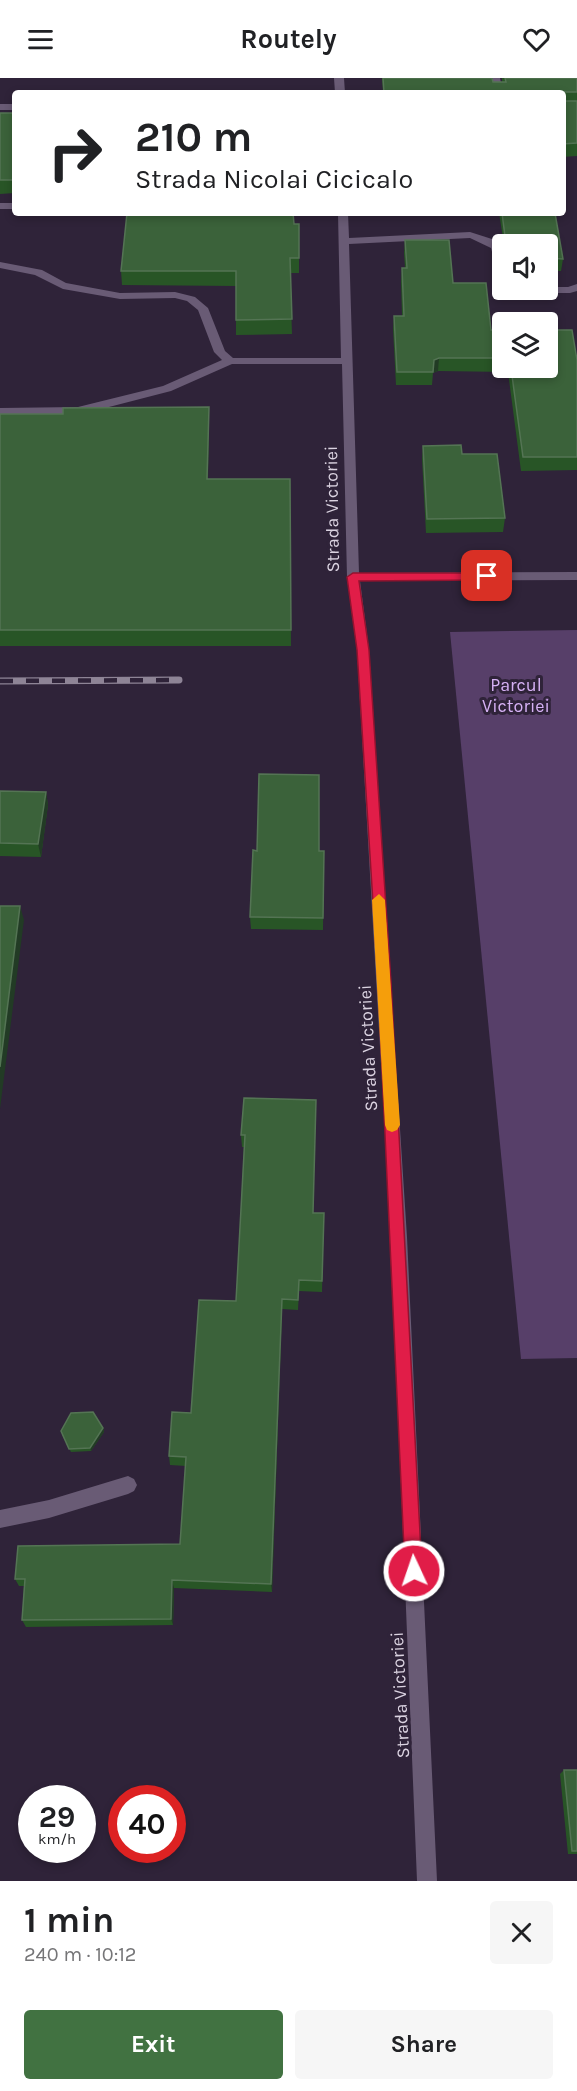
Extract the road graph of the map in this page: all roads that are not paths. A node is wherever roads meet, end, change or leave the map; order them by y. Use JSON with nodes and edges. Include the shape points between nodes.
{"nodes":[{"id":1,"x":343,"y":216,"type":"edge"},
{"id":2,"x":343,"y":241,"type":"junction"},
{"id":3,"x":492,"y":242,"type":"edge"},
{"id":4,"x":0,"y":265,"type":"edge"},
{"id":5,"x":577,"y":287,"type":"edge"},
{"id":6,"x":558,"y":290,"type":"edge"},
{"id":7,"x":230,"y":361,"type":"junction"},
{"id":8,"x":347,"y":361,"type":"junction"},
{"id":9,"x":0,"y":412,"type":"edge"},
{"id":10,"x":577,"y":576,"type":"edge"},
{"id":11,"x":353,"y":577,"type":"junction"},
{"id":12,"x":128,"y":1485,"type":"dead end"},
{"id":13,"x":0,"y":1519,"type":"edge"},
{"id":14,"x":427,"y":1881,"type":"edge"}],
"edges":[{"from":1,"to":2,"type":"street","name":"Strada Victoriei"},
{"from":2,"to":3,"type":"street","via":[[470,235]]},
{"from":2,"to":8,"type":"street","name":"Strada Victoriei"},
{"from":4,"to":7,"type":"street","via":[[38,272],[74,288],[120,296],[191,299],[203,308],[220,352]]},
{"from":5,"to":6,"type":"street"},
{"from":7,"to":8,"type":"street"},
{"from":7,"to":9,"type":"street","via":[[167,389],[78,411]]},
{"from":8,"to":11,"type":"street","name":"Strada Victoriei"},
{"from":10,"to":11,"type":"street"},
{"from":11,"to":14,"type":"street","name":"Strada Victoriei","via":[[363,650],[386,1006]]},
{"from":12,"to":13,"type":"street"}]}
